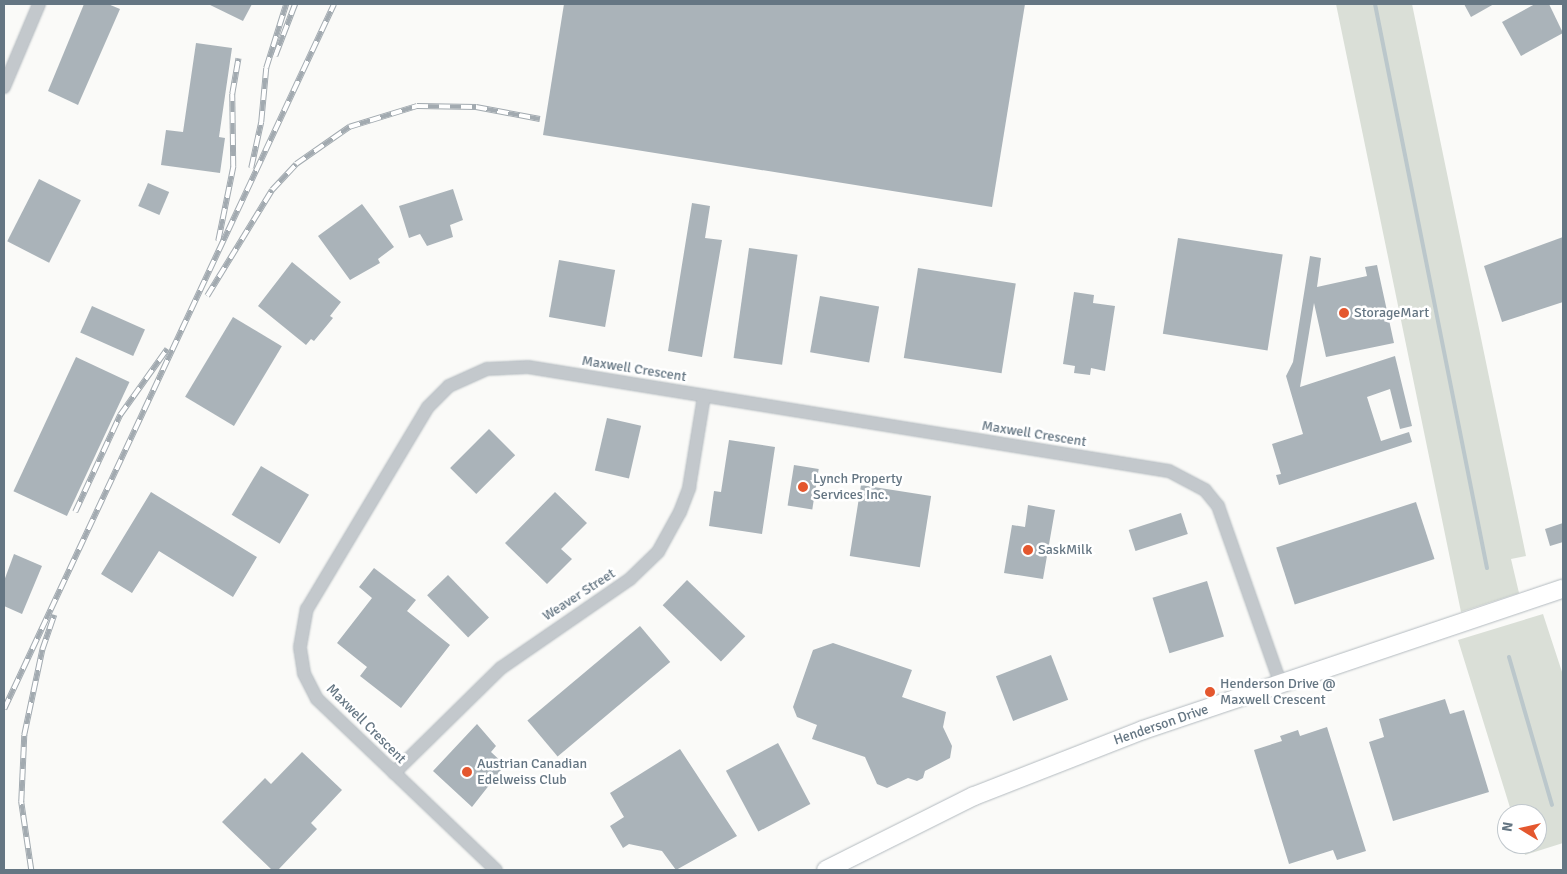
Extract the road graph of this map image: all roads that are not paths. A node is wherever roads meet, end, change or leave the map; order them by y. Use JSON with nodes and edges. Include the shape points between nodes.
{"nodes":[{"id":1,"x":39,"y":4,"type":"edge"},
{"id":2,"x":4,"y":87,"type":"edge"},
{"id":3,"x":704,"y":396,"type":"junction"},
{"id":4,"x":1563,"y":589,"type":"edge"},
{"id":5,"x":1281,"y":685,"type":"junction"},
{"id":6,"x":394,"y":773,"type":"junction"},
{"id":7,"x":496,"y":870,"type":"edge"},
{"id":8,"x":826,"y":870,"type":"edge"}],
"edges":[{"from":1,"to":2,"type":"street"},
{"from":3,"to":5,"type":"street","name":"Maxwell Crescent","via":[[1164,470],[1188,479],[1204,490],[1221,513]]},
{"from":3,"to":6,"type":"street","name":"Weaver Street","via":[[689,488],[658,552],[630,579],[501,668]]},
{"from":3,"to":6,"type":"street","name":"Maxwell Crescent","via":[[514,366],[474,372],[438,395],[307,609],[301,635],[304,673],[318,699]]},
{"from":4,"to":5,"type":"street","name":"Henderson Drive"},
{"from":5,"to":8,"type":"street","name":"Henderson Drive","via":[[1143,730],[974,796]]},
{"from":6,"to":7,"type":"street","name":"Maxwell Crescent"}]}
